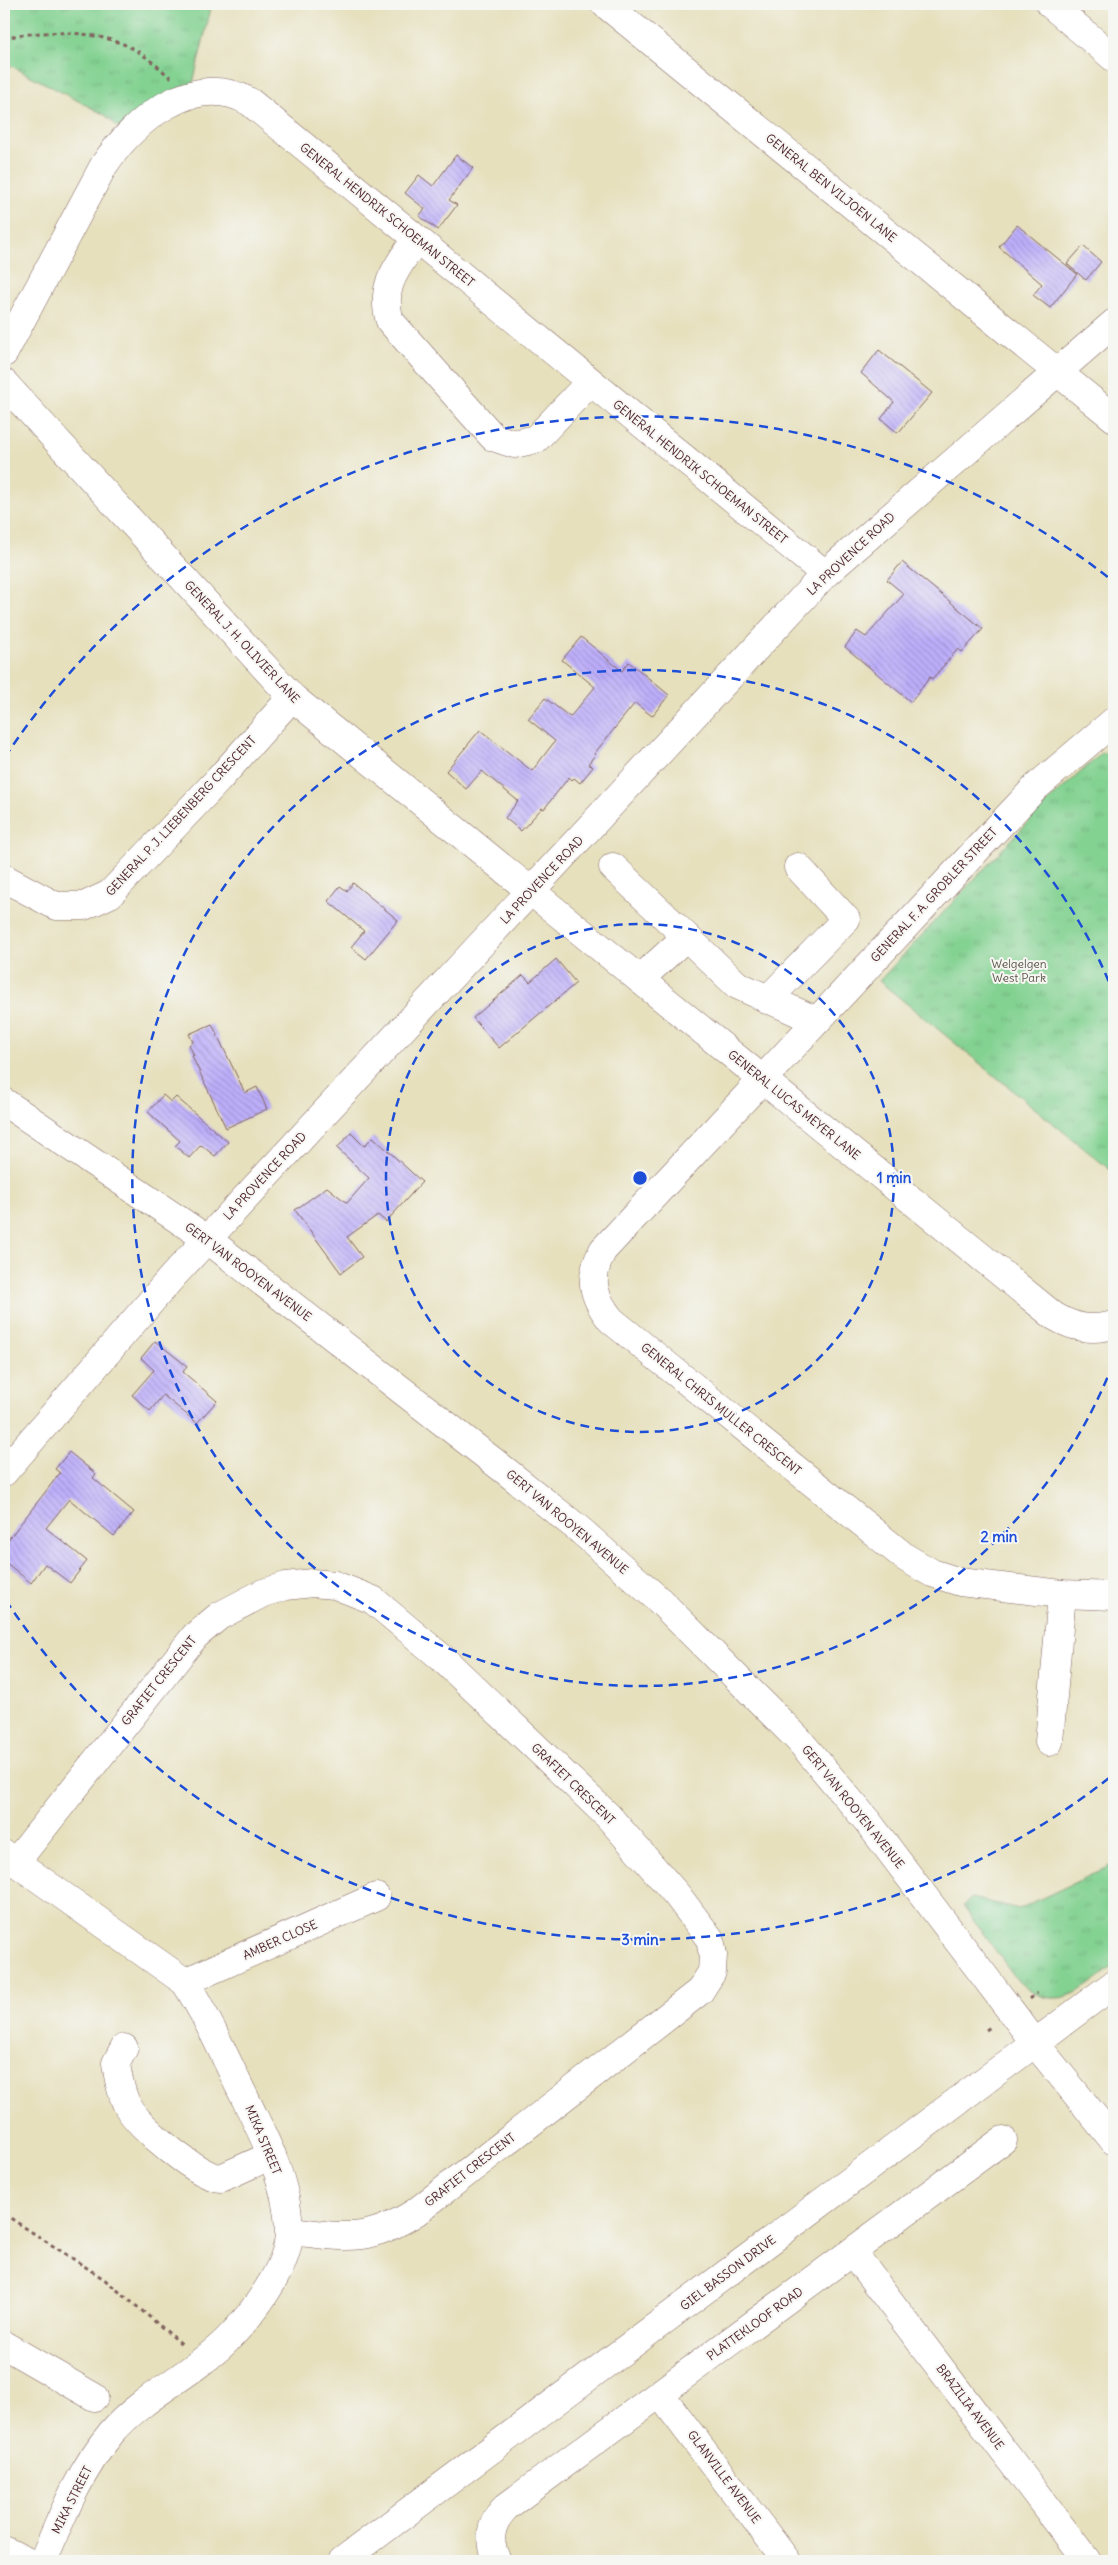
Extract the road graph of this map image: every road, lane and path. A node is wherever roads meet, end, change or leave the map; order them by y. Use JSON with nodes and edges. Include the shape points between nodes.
{"nodes":[{"id":1,"x":605,"y":4,"type":"edge"},
{"id":2,"x":1050,"y":4,"type":"edge"},
{"id":3,"x":4,"y":38,"type":"edge"},
{"id":4,"x":1114,"y":58,"type":"edge"},
{"id":5,"x":190,"y":95,"type":"junction"},
{"id":6,"x":416,"y":239,"type":"junction"},
{"id":7,"x":1114,"y":323,"type":"edge"},
{"id":8,"x":4,"y":353,"type":"edge"},
{"id":9,"x":1057,"y":371,"type":"junction"},
{"id":10,"x":590,"y":382,"type":"junction"},
{"id":11,"x":4,"y":383,"type":"edge"},
{"id":12,"x":1114,"y":418,"type":"edge"},
{"id":13,"x":825,"y":574,"type":"junction"},
{"id":14,"x":292,"y":696,"type":"junction"},
{"id":15,"x":1114,"y":720,"type":"edge"},
{"id":16,"x":613,"y":867,"type":"dead end"},
{"id":17,"x":798,"y":868,"type":"dead end"},
{"id":18,"x":4,"y":878,"type":"edge"},
{"id":19,"x":532,"y":891,"type":"junction"},
{"id":20,"x":686,"y":937,"type":"junction"},
{"id":21,"x":640,"y":979,"type":"junction"},
{"id":22,"x":767,"y":1000,"type":"junction"},
{"id":23,"x":817,"y":1021,"type":"junction"},
{"id":24,"x":763,"y":1079,"type":"junction"},
{"id":25,"x":4,"y":1102,"type":"edge"},
{"id":26,"x":207,"y":1239,"type":"junction"},
{"id":27,"x":1114,"y":1324,"type":"edge"},
{"id":28,"x":4,"y":1472,"type":"edge"},
{"id":29,"x":1062,"y":1594,"type":"junction"},
{"id":30,"x":1114,"y":1596,"type":"edge"},
{"id":31,"x":1049,"y":1742,"type":"dead end"},
{"id":32,"x":10,"y":1859,"type":"edge"},
{"id":33,"x":376,"y":1897,"type":"dead end"},
{"id":34,"x":184,"y":1982,"type":"junction"},
{"id":35,"x":1114,"y":1984,"type":"edge"},
{"id":36,"x":1035,"y":2043,"type":"junction"},
{"id":37,"x":124,"y":2048,"type":"dead end"},
{"id":38,"x":1003,"y":2140,"type":"dead end"},
{"id":39,"x":1114,"y":2141,"type":"edge"},
{"id":40,"x":272,"y":2155,"type":"junction"},
{"id":41,"x":4,"y":2214,"type":"edge"},
{"id":42,"x":290,"y":2231,"type":"junction"},
{"id":43,"x":853,"y":2253,"type":"junction"},
{"id":44,"x":4,"y":2346,"type":"edge"},
{"id":45,"x":203,"y":2362,"type":"junction"},
{"id":46,"x":660,"y":2394,"type":"junction"},
{"id":47,"x":94,"y":2397,"type":"dead end"},
{"id":48,"x":4,"y":2550,"type":"edge"},
{"id":49,"x":26,"y":2561,"type":"edge"},
{"id":50,"x":43,"y":2561,"type":"edge"},
{"id":51,"x":342,"y":2561,"type":"edge"},
{"id":52,"x":496,"y":2561,"type":"edge"},
{"id":53,"x":787,"y":2561,"type":"edge"},
{"id":54,"x":1087,"y":2561,"type":"edge"}],
"edges":[{"from":1,"to":9,"type":"street","name":"GENERAL BEN VILJOEN LANE"},
{"from":2,"to":4,"type":"street"},
{"from":3,"to":5,"type":"path","via":[[56,33],[92,36],[124,44]]},
{"from":5,"to":6,"type":"street","name":"GENERAL HENDRIK SCHOEMAN STREET","via":[[217,91],[231,93],[250,102]]},
{"from":5,"to":8,"type":"street","name":"GENERAL HENDRIK SCHOEMAN STREET","via":[[140,123],[118,145]]},
{"from":6,"to":10,"type":"street","name":"GENERAL HENDRIK SCHOEMAN STREET"},
{"from":6,"to":10,"type":"street","via":[[386,290],[390,321],[493,437],[514,444],[536,440]]},
{"from":7,"to":9,"type":"street","name":"LA PROVENCE ROAD"},
{"from":9,"to":12,"type":"street"},
{"from":9,"to":13,"type":"street","name":"LA PROVENCE ROAD"},
{"from":10,"to":13,"type":"street","name":"GENERAL HENDRIK SCHOEMAN STREET"},
{"from":11,"to":14,"type":"street","name":"GENERAL J. H. OLIVIER LANE"},
{"from":13,"to":19,"type":"street","name":"LA PROVENCE ROAD"},
{"from":14,"to":18,"type":"street","name":"GENERAL P. J. LIEBENBERG CRESCENT","via":[[110,894],[84,906],[56,906]]},
{"from":14,"to":19,"type":"street","name":"GENERAL J. H. OLIVIER LANE"},
{"from":15,"to":23,"type":"street","name":"GENERAL F. A. GROBLER STREET","via":[[1036,787]]},
{"from":16,"to":20,"type":"street"},
{"from":17,"to":22,"type":"street","via":[[846,919]]},
{"from":19,"to":21,"type":"street","name":"GENERAL LUCAS MEYER LANE"},
{"from":19,"to":26,"type":"street","name":"LA PROVENCE ROAD"},
{"from":20,"to":21,"type":"street"},
{"from":20,"to":22,"type":"street","via":[[737,985]]},
{"from":21,"to":24,"type":"street","name":"GENERAL LUCAS MEYER LANE"},
{"from":22,"to":23,"type":"street"},
{"from":23,"to":24,"type":"street","name":"GENERAL F. A. GROBLER STREET"},
{"from":24,"to":27,"type":"street","name":"GENERAL LUCAS MEYER LANE","via":[[1054,1316],[1082,1328]]},
{"from":24,"to":29,"type":"street","name":"GENERAL CHRIS MULLER CRESCENT","via":[[604,1250],[594,1275],[594,1292],[600,1306],[611,1320],[906,1558],[932,1573],[960,1582]]},
{"from":25,"to":26,"type":"street","name":"GERT VAN ROOYEN AVENUE"},
{"from":26,"to":28,"type":"street","name":"LA PROVENCE ROAD"},
{"from":26,"to":36,"type":"street","name":"GERT VAN ROOYEN AVENUE","via":[[580,1530],[713,1652],[798,1739],[868,1822]]},
{"from":29,"to":30,"type":"street","name":"GENERAL CHRIS MULLER CRESCENT"},
{"from":29,"to":31,"type":"street"},
{"from":32,"to":34,"type":"street","name":"MIKA STREET"},
{"from":32,"to":42,"type":"street","name":"GRAFIET CRESCENT","via":[[195,1636],[219,1616],[263,1593],[312,1583],[335,1585],[374,1600],[442,1658],[608,1816],[710,1938],[712,1972],[700,1991],[416,2212],[371,2235],[350,2238]]},
{"from":33,"to":34,"type":"street","name":"AMBER CLOSE"},
{"from":34,"to":40,"type":"street","name":"MIKA STREET","via":[[202,2008]]},
{"from":35,"to":36,"type":"street","name":"GIEL BASSON DRIVE"},
{"from":36,"to":39,"type":"street","name":"GERT VAN ROOYEN AVENUE"},
{"from":36,"to":51,"type":"street","name":"GIEL BASSON DRIVE"},
{"from":37,"to":40,"type":"street","via":[[116,2062],[128,2107],[138,2121],[188,2164],[206,2175],[221,2178]]},
{"from":38,"to":43,"type":"street","name":"PLATTEKLOOF ROAD"},
{"from":40,"to":42,"type":"street","name":"MIKA STREET","via":[[282,2186]]},
{"from":41,"to":45,"type":"path","via":[[104,2280]]},
{"from":42,"to":45,"type":"street","name":"MIKA STREET","via":[[276,2275],[256,2308]]},
{"from":43,"to":46,"type":"street","name":"PLATTEKLOOF ROAD"},
{"from":43,"to":54,"type":"street","name":"BRAZILIA AVENUE"},
{"from":44,"to":47,"type":"street"},
{"from":45,"to":50,"type":"street","name":"MIKA STREET","via":[[113,2431],[81,2475]]},
{"from":46,"to":52,"type":"street","name":"PLATTEKLOOF ROAD","via":[[498,2515],[490,2533]]},
{"from":46,"to":53,"type":"street","name":"GLANVILLE AVENUE"},
{"from":48,"to":49,"type":"street"}]}
